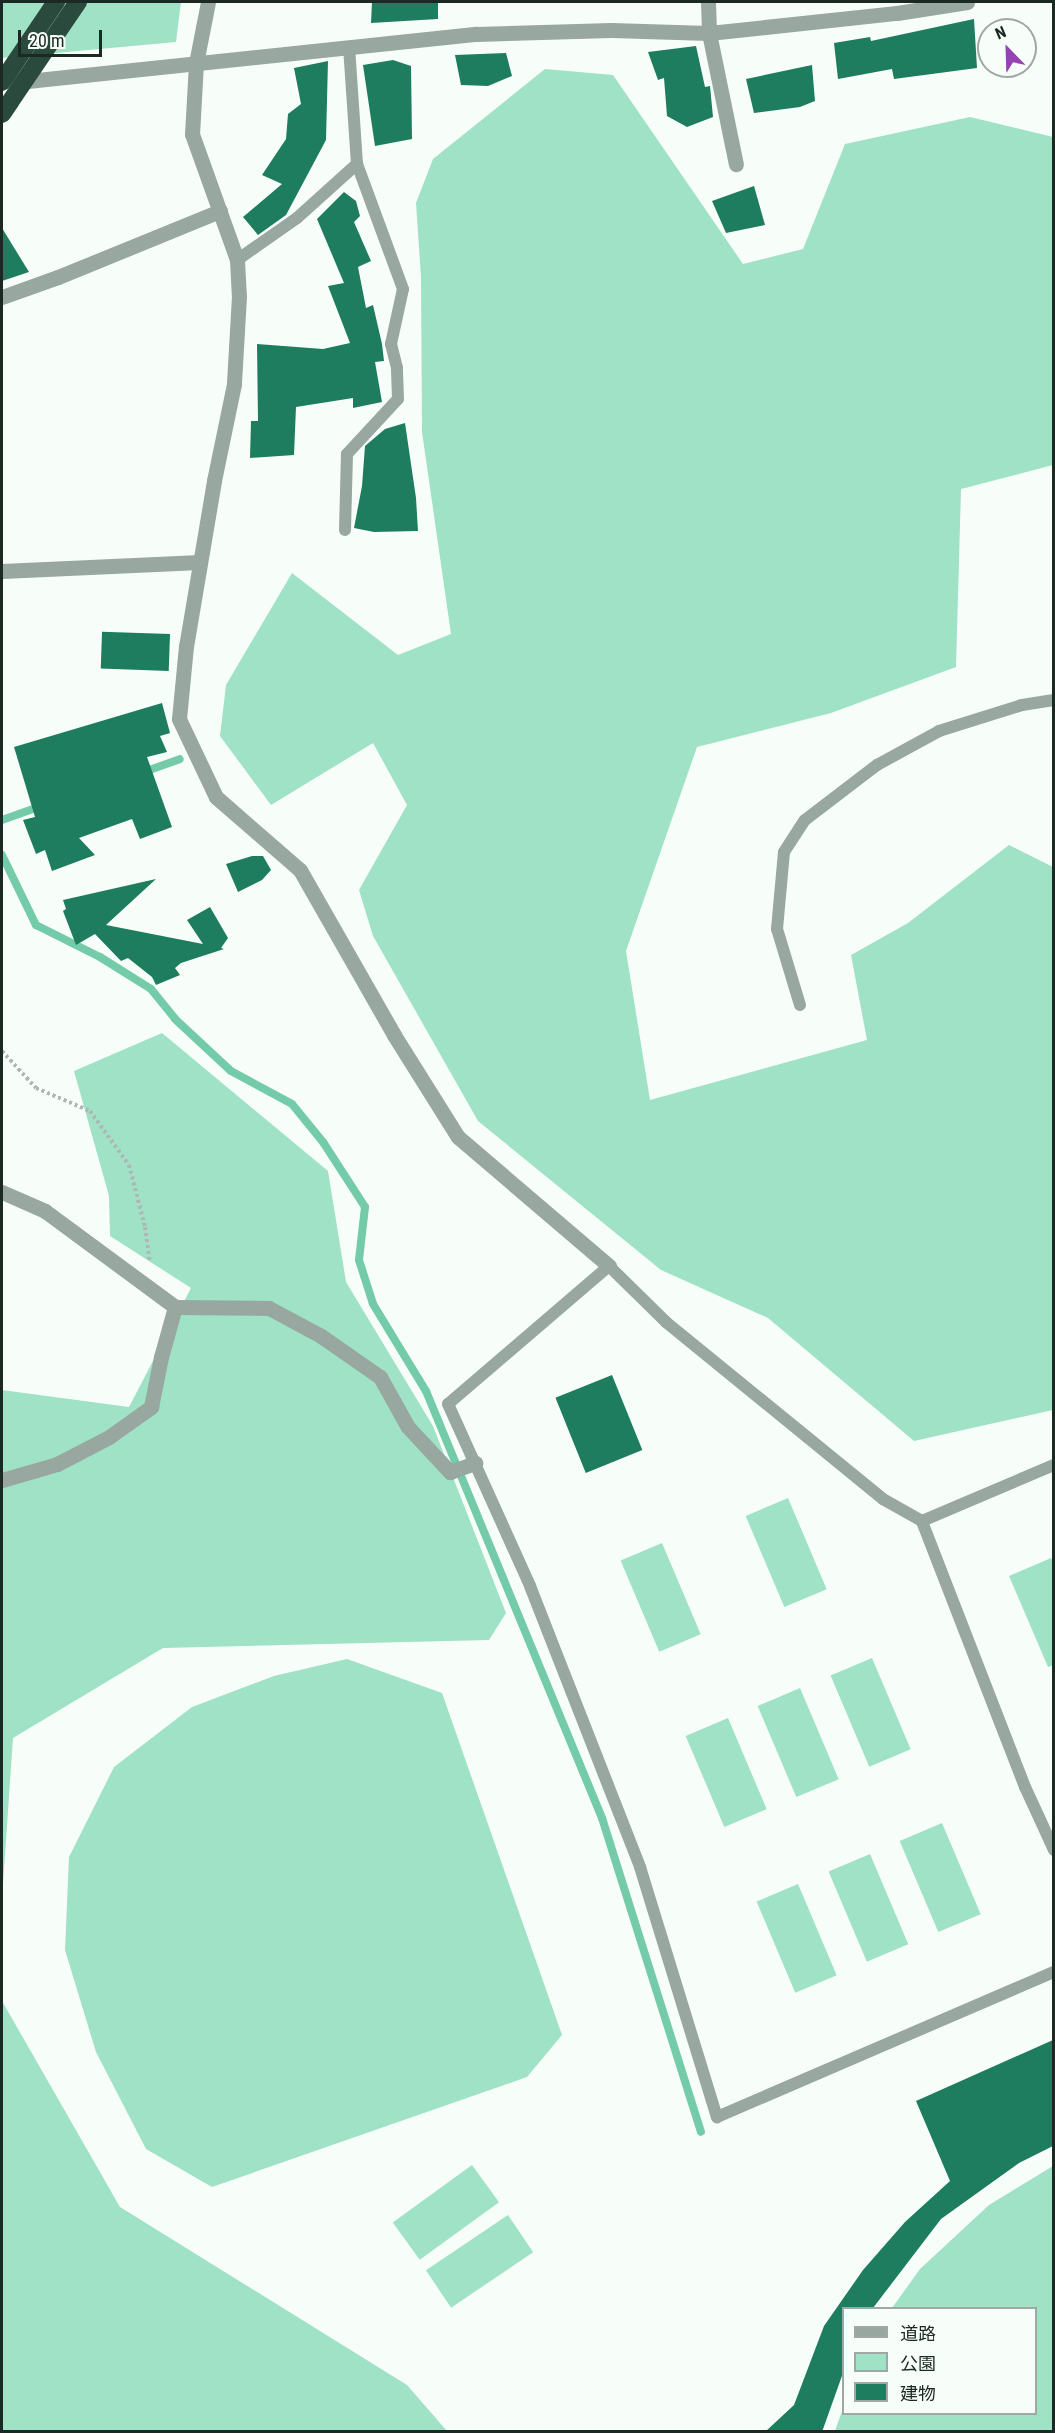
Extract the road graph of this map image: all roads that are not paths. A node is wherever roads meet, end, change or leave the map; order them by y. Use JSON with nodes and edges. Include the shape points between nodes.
{"nodes":[{"id":1,"x":56,"y":2,"type":"edge"},
{"id":2,"x":78,"y":2,"type":"edge"},
{"id":3,"x":208,"y":2,"type":"edge"},
{"id":4,"x":708,"y":2,"type":"edge"},
{"id":5,"x":967,"y":2,"type":"edge"},
{"id":6,"x":709,"y":33,"type":"junction"},
{"id":7,"x":349,"y":47,"type":"junction"},
{"id":8,"x":196,"y":63,"type":"junction"},
{"id":9,"x":2,"y":83,"type":"edge"},
{"id":10,"x":2,"y":114,"type":"edge"},
{"id":11,"x":357,"y":164,"type":"junction"},
{"id":12,"x":736,"y":164,"type":"dead end"},
{"id":13,"x":220,"y":211,"type":"junction"},
{"id":14,"x":237,"y":260,"type":"junction"},
{"id":15,"x":2,"y":297,"type":"edge"},
{"id":16,"x":345,"y":530,"type":"dead end"},
{"id":17,"x":200,"y":562,"type":"junction"},
{"id":18,"x":2,"y":571,"type":"edge"},
{"id":19,"x":1053,"y":700,"type":"edge"},
{"id":20,"x":800,"y":1005,"type":"dead end"},
{"id":21,"x":2,"y":1192,"type":"edge"},
{"id":22,"x":609,"y":1266,"type":"junction"},
{"id":23,"x":175,"y":1307,"type":"junction"},
{"id":24,"x":475,"y":1463,"type":"junction"},
{"id":25,"x":1053,"y":1465,"type":"edge"},
{"id":26,"x":2,"y":1480,"type":"edge"},
{"id":27,"x":922,"y":1521,"type":"junction"},
{"id":28,"x":1053,"y":1851,"type":"edge"},
{"id":29,"x":1053,"y":1972,"type":"edge"}],
"edges":[{"from":1,"to":9,"type":"highway"},
{"from":2,"to":10,"type":"highway","bridge":true},
{"from":3,"to":8,"type":"street"},
{"from":4,"to":6,"type":"street"},
{"from":5,"to":6,"type":"street"},
{"from":6,"to":7,"type":"street","via":[[611,30],[488,34]]},
{"from":6,"to":12,"type":"street"},
{"from":7,"to":8,"type":"street"},
{"from":7,"to":11,"type":"lane"},
{"from":8,"to":9,"type":"street"},
{"from":8,"to":13,"type":"street","via":[[192,134]]},
{"from":11,"to":14,"type":"lane","via":[[297,218]]},
{"from":11,"to":16,"type":"lane","via":[[402,289],[391,344],[398,399],[347,454]]},
{"from":13,"to":14,"type":"street"},
{"from":13,"to":15,"type":"street"},
{"from":14,"to":17,"type":"street","via":[[234,384]]},
{"from":17,"to":18,"type":"street"},
{"from":17,"to":22,"type":"street","via":[[179,719],[216,797],[300,870],[394,1035],[458,1137]]},
{"from":19,"to":20,"type":"lane","via":[[1022,705],[939,731],[877,765],[805,819],[784,852],[777,929]]},
{"from":21,"to":23,"type":"street","via":[[45,1211]]},
{"from":22,"to":24,"type":"lane","via":[[448,1404]]},
{"from":22,"to":27,"type":"lane","via":[[675,1329],[883,1498]]},
{"from":23,"to":24,"type":"street","via":[[269,1308],[321,1336],[381,1377],[408,1427],[450,1472]]},
{"from":23,"to":26,"type":"street","via":[[151,1407],[109,1437],[57,1464]]},
{"from":24,"to":29,"type":"lane","via":[[530,1586],[640,1867],[717,2117]]},
{"from":25,"to":27,"type":"lane"},
{"from":27,"to":28,"type":"lane"}]}
